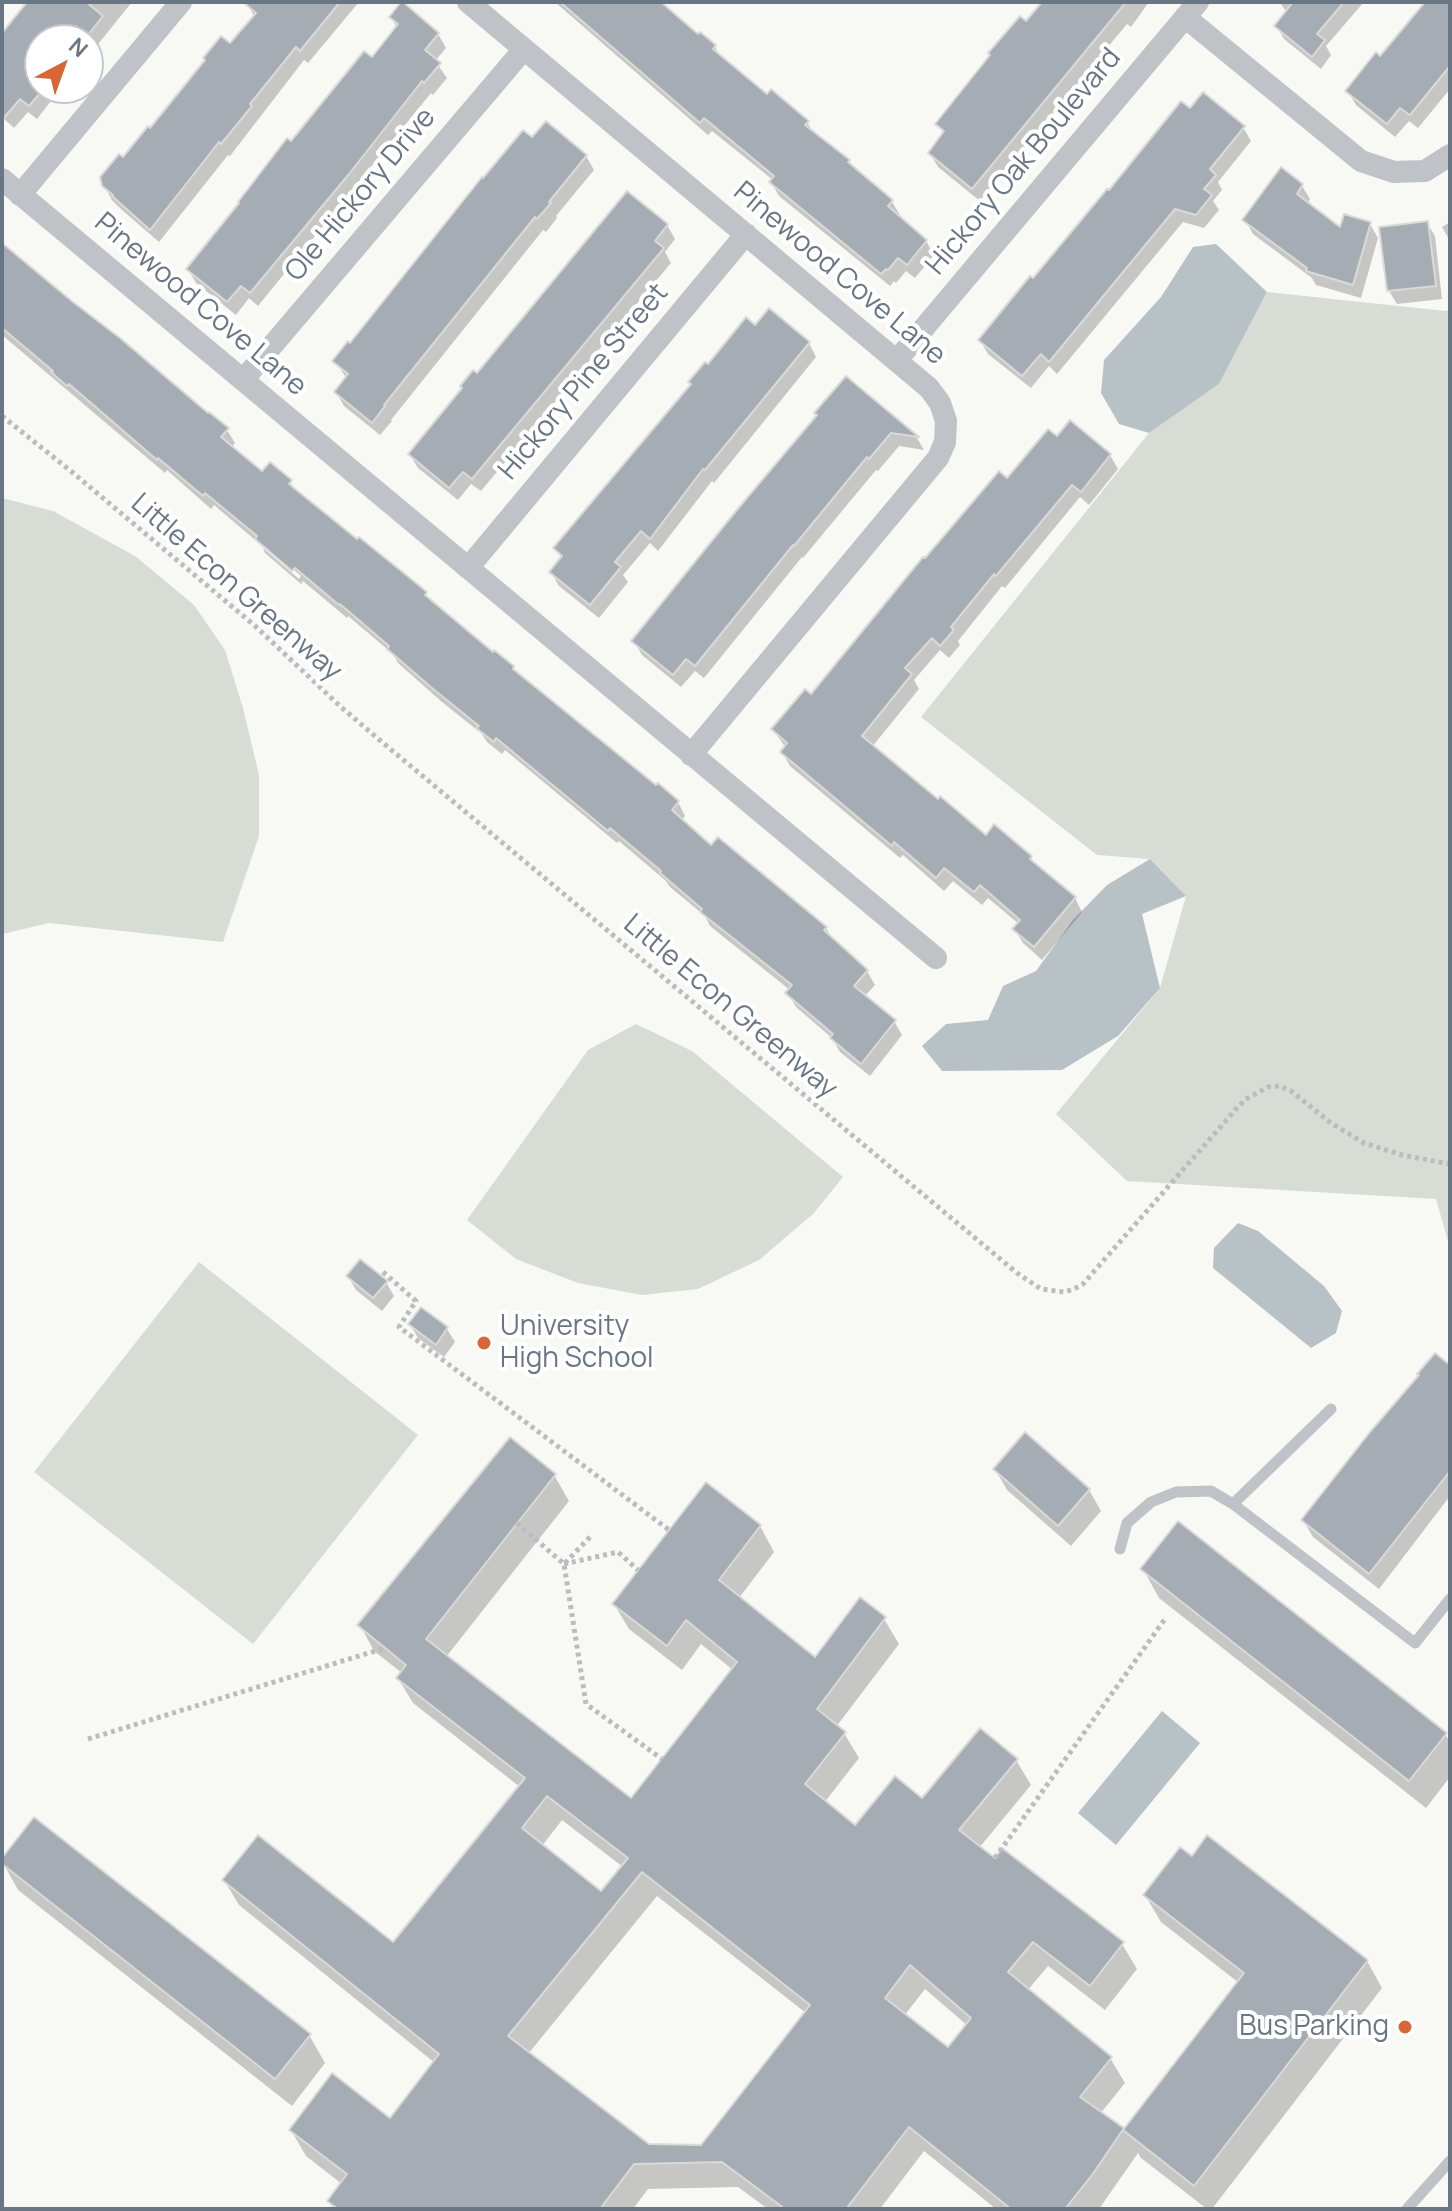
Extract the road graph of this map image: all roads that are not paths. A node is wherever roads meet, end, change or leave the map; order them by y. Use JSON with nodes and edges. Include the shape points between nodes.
{"nodes":[{"id":1,"x":181,"y":2,"type":"edge"},
{"id":2,"x":468,"y":2,"type":"edge"},
{"id":3,"x":1192,"y":9,"type":"edge"},
{"id":4,"x":524,"y":49,"type":"junction"},
{"id":5,"x":1450,"y":155,"type":"edge"},
{"id":6,"x":2,"y":179,"type":"edge"},
{"id":7,"x":20,"y":195,"type":"junction"},
{"id":8,"x":746,"y":234,"type":"junction"},
{"id":9,"x":897,"y":360,"type":"junction"},
{"id":10,"x":243,"y":380,"type":"junction"},
{"id":11,"x":468,"y":568,"type":"junction"},
{"id":12,"x":691,"y":755,"type":"junction"},
{"id":13,"x":936,"y":958,"type":"dead end"},
{"id":14,"x":1331,"y":1409,"type":"dead end"},
{"id":15,"x":1233,"y":1504,"type":"junction"},
{"id":16,"x":1120,"y":1549,"type":"dead end"},
{"id":17,"x":1450,"y":1599,"type":"edge"},
{"id":18,"x":1450,"y":2161,"type":"edge"},
{"id":19,"x":1407,"y":2209,"type":"edge"}],
"edges":[{"from":1,"to":7,"type":"street"},
{"from":2,"to":4,"type":"street","name":"Pinewood Cove Lane"},
{"from":3,"to":5,"type":"street","via":[[1361,161],[1394,172],[1425,171]]},
{"from":3,"to":9,"type":"street","name":"Hickory Oak Boulevard"},
{"from":4,"to":8,"type":"street","name":"Pinewood Cove Lane"},
{"from":4,"to":10,"type":"street","name":"Ole Hickory Drive"},
{"from":6,"to":7,"type":"street","name":"Pinewood Cove Lane"},
{"from":7,"to":10,"type":"street","name":"Pinewood Cove Lane"},
{"from":8,"to":9,"type":"street","name":"Pinewood Cove Lane"},
{"from":8,"to":11,"type":"street","name":"Hickory Pine Street"},
{"from":9,"to":12,"type":"street","name":"Pinewood Cove Lane","via":[[940,403],[946,421],[938,458]]},
{"from":10,"to":11,"type":"street","name":"Pinewood Cove Lane"},
{"from":11,"to":12,"type":"street","name":"Pinewood Cove Lane"},
{"from":12,"to":13,"type":"street","name":"Pinewood Cove Lane"},
{"from":14,"to":15,"type":"lane"},
{"from":15,"to":16,"type":"lane","via":[[1211,1491],[1176,1492],[1151,1502],[1127,1523]]},
{"from":15,"to":17,"type":"lane","via":[[1415,1643]]},
{"from":18,"to":19,"type":"lane"}]}
